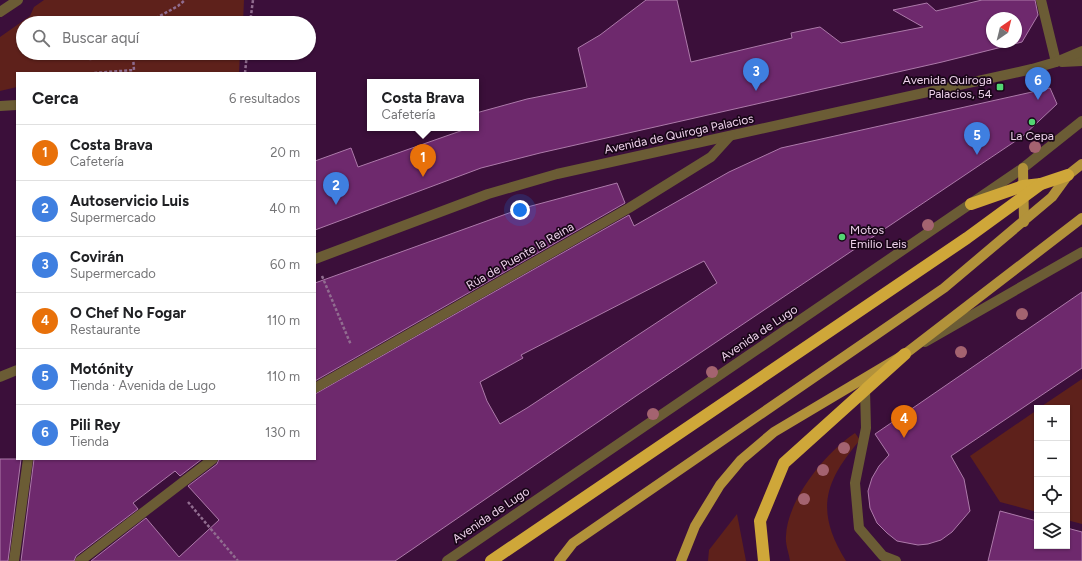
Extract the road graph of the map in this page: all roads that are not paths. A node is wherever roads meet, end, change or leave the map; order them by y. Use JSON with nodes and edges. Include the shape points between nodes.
{"nodes":[{"id":1,"x":18,"y":0,"type":"edge"},
{"id":2,"x":1041,"y":0,"type":"edge"},
{"id":3,"x":0,"y":12,"type":"edge"},
{"id":4,"x":1082,"y":51,"type":"edge"},
{"id":5,"x":1082,"y":61,"type":"edge"},
{"id":6,"x":1056,"y":62,"type":"junction"},
{"id":7,"x":16,"y":105,"type":"edge"},
{"id":8,"x":0,"y":106,"type":"edge"},
{"id":9,"x":1082,"y":121,"type":"edge"},
{"id":10,"x":730,"y":136,"type":"junction"},
{"id":11,"x":1082,"y":164,"type":"edge"},
{"id":12,"x":1023,"y":168,"type":"junction"},
{"id":13,"x":1068,"y":175,"type":"junction"},
{"id":14,"x":1023,"y":192,"type":"junction"},
{"id":15,"x":971,"y":204,"type":"junction"},
{"id":16,"x":1082,"y":218,"type":"edge"},
{"id":17,"x":1024,"y":222,"type":"junction"},
{"id":18,"x":1082,"y":252,"type":"edge"},
{"id":19,"x":316,"y":259,"type":"edge"},
{"id":20,"x":905,"y":354,"type":"junction"},
{"id":21,"x":16,"y":370,"type":"edge"},
{"id":22,"x":0,"y":377,"type":"edge"},
{"id":23,"x":316,"y":387,"type":"edge"},
{"id":24,"x":865,"y":390,"type":"junction"},
{"id":25,"x":28,"y":460,"type":"edge"},
{"id":26,"x":212,"y":460,"type":"edge"},
{"id":27,"x":14,"y":561,"type":"edge"},
{"id":28,"x":80,"y":561,"type":"edge"},
{"id":29,"x":447,"y":561,"type":"edge"},
{"id":30,"x":491,"y":561,"type":"edge"},
{"id":31,"x":559,"y":561,"type":"edge"},
{"id":32,"x":681,"y":561,"type":"edge"},
{"id":33,"x":764,"y":561,"type":"edge"},
{"id":34,"x":896,"y":561,"type":"edge"}],
"edges":[{"from":1,"to":3,"type":"street"},
{"from":2,"to":6,"type":"street"},
{"from":4,"to":6,"type":"street","name":"Avenida de Quiroga Palacios"},
{"from":5,"to":6,"type":"street","name":"Avenida de Quiroga Palacios"},
{"from":6,"to":10,"type":"street","name":"Avenida de Quiroga Palacios"},
{"from":7,"to":8,"type":"street"},
{"from":9,"to":12,"type":"street","name":"Avenida de Lugo"},
{"from":10,"to":19,"type":"street","name":"Avenida de Quiroga Palacios","via":[[523,183]]},
{"from":10,"to":23,"type":"street","name":"Rúa de Puente la Reina","via":[[711,157],[662,188]]},
{"from":11,"to":13,"type":"main road"},
{"from":12,"to":14,"type":"main road"},
{"from":12,"to":15,"type":"street","name":"Avenida de Lugo"},
{"from":13,"to":14,"type":"highway"},
{"from":13,"to":17,"type":"main road","via":[[1052,197]]},
{"from":14,"to":15,"type":"highway"},
{"from":14,"to":17,"type":"main road"},
{"from":14,"to":30,"type":"highway"},
{"from":15,"to":29,"type":"street","name":"Avenida de Lugo"},
{"from":16,"to":20,"type":"main road"},
{"from":17,"to":31,"type":"main road","via":[[944,288],[572,543]]},
{"from":18,"to":20,"type":"street"},
{"from":20,"to":24,"type":"highway"},
{"from":20,"to":32,"type":"main road","via":[[774,432],[741,460],[720,486],[695,526]]},
{"from":21,"to":22,"type":"street"},
{"from":24,"to":33,"type":"highway","via":[[784,463],[760,521]]},
{"from":24,"to":34,"type":"street","via":[[866,428],[855,483],[859,528],[883,556]]},
{"from":25,"to":27,"type":"street"},
{"from":26,"to":28,"type":"street"}]}
